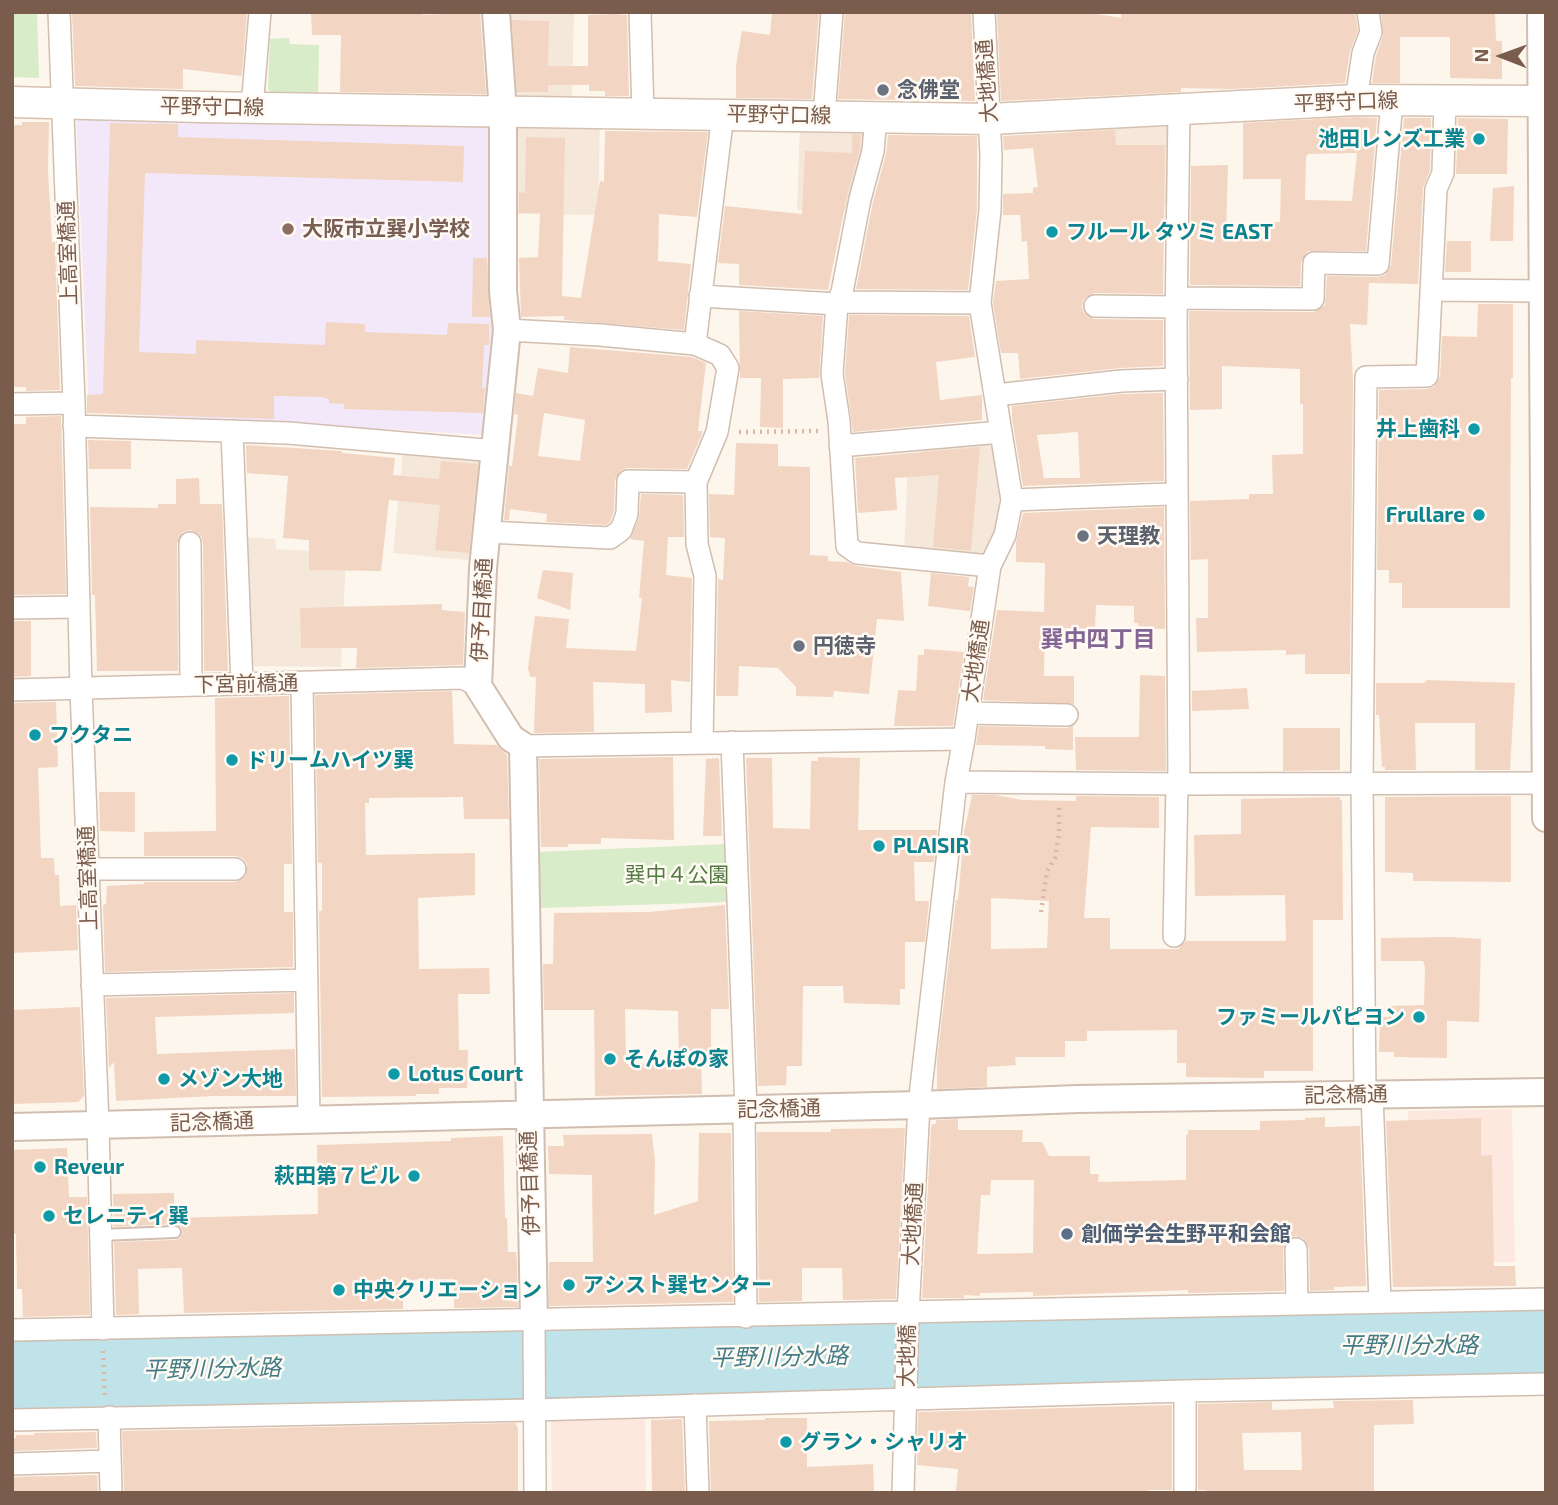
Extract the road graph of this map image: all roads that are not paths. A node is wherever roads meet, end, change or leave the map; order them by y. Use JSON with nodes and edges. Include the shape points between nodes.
{"nodes":[{"id":1,"x":59,"y":12,"type":"edge"},
{"id":2,"x":260,"y":12,"type":"edge"},
{"id":3,"x":496,"y":12,"type":"edge"},
{"id":4,"x":640,"y":12,"type":"edge"},
{"id":5,"x":832,"y":12,"type":"edge"},
{"id":6,"x":984,"y":12,"type":"edge"},
{"id":7,"x":1368,"y":12,"type":"edge"},
{"id":8,"x":1541,"y":12,"type":"edge"},
{"id":9,"x":1356,"y":100,"type":"junction"},
{"id":10,"x":1391,"y":100,"type":"junction"},
{"id":11,"x":1445,"y":100,"type":"junction"},
{"id":12,"x":1544,"y":101,"type":"edge"},
{"id":13,"x":12,"y":102,"type":"edge"},
{"id":14,"x":61,"y":103,"type":"junction"},
{"id":15,"x":252,"y":108,"type":"junction"},
{"id":16,"x":1180,"y":109,"type":"junction"},
{"id":17,"x":503,"y":112,"type":"junction"},
{"id":18,"x":643,"y":113,"type":"junction"},
{"id":19,"x":723,"y":114,"type":"junction"},
{"id":20,"x":824,"y":116,"type":"junction"},
{"id":21,"x":876,"y":117,"type":"junction"},
{"id":22,"x":990,"y":119,"type":"junction"},
{"id":23,"x":1544,"y":287,"type":"edge"},
{"id":24,"x":1432,"y":290,"type":"junction"},
{"id":25,"x":700,"y":296,"type":"junction"},
{"id":26,"x":980,"y":303,"type":"junction"},
{"id":27,"x":1176,"y":303,"type":"junction"},
{"id":28,"x":837,"y":304,"type":"junction"},
{"id":29,"x":1095,"y":306,"type":"dead end"},
{"id":30,"x":507,"y":330,"type":"junction"},
{"id":31,"x":695,"y":344,"type":"junction"},
{"id":32,"x":1177,"y":379,"type":"junction"},
{"id":33,"x":996,"y":395,"type":"junction"},
{"id":34,"x":1545,"y":400,"type":"edge"},
{"id":35,"x":74,"y":402,"type":"junction"},
{"id":36,"x":12,"y":404,"type":"edge"},
{"id":37,"x":74,"y":426,"type":"junction"},
{"id":38,"x":232,"y":431,"type":"junction"},
{"id":39,"x":1002,"y":432,"type":"junction"},
{"id":40,"x":840,"y":438,"type":"junction"},
{"id":41,"x":496,"y":451,"type":"junction"},
{"id":42,"x":696,"y":482,"type":"junction"},
{"id":43,"x":1177,"y":498,"type":"junction"},
{"id":44,"x":1012,"y":500,"type":"junction"},
{"id":45,"x":488,"y":532,"type":"junction"},
{"id":46,"x":190,"y":543,"type":"dead end"},
{"id":47,"x":990,"y":566,"type":"junction"},
{"id":48,"x":79,"y":607,"type":"junction"},
{"id":49,"x":12,"y":608,"type":"edge"},
{"id":50,"x":1545,"y":654,"type":"edge"},
{"id":51,"x":302,"y":682,"type":"junction"},
{"id":52,"x":242,"y":684,"type":"junction"},
{"id":53,"x":191,"y":685,"type":"junction"},
{"id":54,"x":478,"y":686,"type":"junction"},
{"id":55,"x":81,"y":689,"type":"junction"},
{"id":56,"x":12,"y":690,"type":"edge"},
{"id":57,"x":968,"y":713,"type":"junction"},
{"id":58,"x":1067,"y":715,"type":"dead end"},
{"id":59,"x":964,"y":739,"type":"junction"},
{"id":60,"x":702,"y":742,"type":"junction"},
{"id":61,"x":732,"y":742,"type":"junction"},
{"id":62,"x":523,"y":746,"type":"junction"},
{"id":63,"x":956,"y":782,"type":"junction"},
{"id":64,"x":1362,"y":782,"type":"junction"},
{"id":65,"x":1545,"y":783,"type":"edge"},
{"id":66,"x":1178,"y":784,"type":"junction"},
{"id":67,"x":1546,"y":818,"type":"edge"},
{"id":68,"x":88,"y":869,"type":"junction"},
{"id":69,"x":235,"y":869,"type":"dead end"},
{"id":70,"x":1174,"y":936,"type":"dead end"},
{"id":71,"x":307,"y":980,"type":"junction"},
{"id":72,"x":92,"y":985,"type":"junction"},
{"id":73,"x":1546,"y":1092,"type":"edge"},
{"id":74,"x":1368,"y":1095,"type":"junction"},
{"id":75,"x":919,"y":1105,"type":"junction"},
{"id":76,"x":745,"y":1109,"type":"junction"},
{"id":77,"x":529,"y":1114,"type":"junction"},
{"id":78,"x":309,"y":1119,"type":"junction"},
{"id":79,"x":98,"y":1125,"type":"junction"},
{"id":80,"x":12,"y":1126,"type":"edge"},
{"id":81,"x":174,"y":1232,"type":"dead end"},
{"id":82,"x":101,"y":1235,"type":"junction"},
{"id":83,"x":1296,"y":1250,"type":"dead end"},
{"id":84,"x":1546,"y":1298,"type":"edge"},
{"id":85,"x":1380,"y":1302,"type":"junction"},
{"id":86,"x":1297,"y":1304,"type":"junction"},
{"id":87,"x":908,"y":1314,"type":"junction"},
{"id":88,"x":746,"y":1317,"type":"junction"},
{"id":89,"x":534,"y":1320,"type":"junction"},
{"id":90,"x":12,"y":1331,"type":"edge"},
{"id":91,"x":103,"y":1338,"type":"junction"},
{"id":92,"x":1546,"y":1384,"type":"edge"},
{"id":93,"x":1185,"y":1391,"type":"junction"},
{"id":94,"x":907,"y":1398,"type":"junction"},
{"id":95,"x":695,"y":1405,"type":"junction"},
{"id":96,"x":107,"y":1408,"type":"junction"},
{"id":97,"x":534,"y":1410,"type":"junction"},
{"id":98,"x":12,"y":1420,"type":"edge"},
{"id":99,"x":110,"y":1461,"type":"junction"},
{"id":100,"x":12,"y":1464,"type":"edge"},
{"id":101,"x":111,"y":1493,"type":"edge"},
{"id":102,"x":535,"y":1493,"type":"edge"},
{"id":103,"x":698,"y":1493,"type":"edge"},
{"id":104,"x":902,"y":1493,"type":"edge"},
{"id":105,"x":1185,"y":1493,"type":"edge"}],
"edges":[{"from":1,"to":14,"type":"street","name":"上高室橋通"},
{"from":2,"to":15,"type":"street"},
{"from":3,"to":17,"type":"street","name":"伊予目橋通"},
{"from":4,"to":18,"type":"street"},
{"from":5,"to":20,"type":"street"},
{"from":6,"to":22,"type":"street","name":"大地橋通"},
{"from":7,"to":9,"type":"street","via":[[1371,32]]},
{"from":8,"to":12,"type":"street"},
{"from":9,"to":10,"type":"main road","name":"平野守口線"},
{"from":9,"to":16,"type":"main road","name":"平野守口線"},
{"from":10,"to":11,"type":"main road","name":"平野守口線"},
{"from":10,"to":27,"type":"street","via":[[1378,264],[1314,263],[1312,299]]},
{"from":11,"to":12,"type":"main road","name":"平野守口線"},
{"from":11,"to":24,"type":"street"},
{"from":12,"to":23,"type":"street"},
{"from":13,"to":14,"type":"main road","name":"平野守口線"},
{"from":14,"to":15,"type":"main road","name":"平野守口線"},
{"from":14,"to":35,"type":"street","name":"上高室橋通"},
{"from":15,"to":17,"type":"main road","name":"平野守口線"},
{"from":16,"to":22,"type":"main road","name":"平野守口線"},
{"from":16,"to":27,"type":"street"},
{"from":17,"to":18,"type":"main road","name":"平野守口線"},
{"from":17,"to":30,"type":"street","name":"伊予目橋通"},
{"from":18,"to":19,"type":"main road","name":"平野守口線"},
{"from":19,"to":20,"type":"main road","name":"平野守口線"},
{"from":19,"to":25,"type":"street"},
{"from":20,"to":21,"type":"main road","name":"平野守口線"},
{"from":21,"to":22,"type":"main road","name":"平野守口線"},
{"from":21,"to":28,"type":"street","via":[[873,151]]},
{"from":22,"to":26,"type":"street","name":"大地橋通","via":[[990,210]]},
{"from":23,"to":24,"type":"street"},
{"from":23,"to":34,"type":"street"},
{"from":24,"to":64,"type":"street","via":[[1427,376],[1366,377]]},
{"from":25,"to":28,"type":"street"},
{"from":25,"to":31,"type":"street"},
{"from":26,"to":28,"type":"street"},
{"from":26,"to":33,"type":"street","name":"大地橋通"},
{"from":27,"to":29,"type":"street"},
{"from":27,"to":32,"type":"street"},
{"from":28,"to":40,"type":"street","via":[[832,374]]},
{"from":30,"to":31,"type":"street"},
{"from":30,"to":41,"type":"street","name":"伊予目橋通"},
{"from":31,"to":42,"type":"street","via":[[720,355],[728,368],[718,432]]},
{"from":32,"to":33,"type":"street"},
{"from":32,"to":43,"type":"street"},
{"from":33,"to":39,"type":"street","name":"大地橋通"},
{"from":34,"to":50,"type":"street"},
{"from":35,"to":36,"type":"street"},
{"from":35,"to":37,"type":"street","name":"上高室橋通"},
{"from":37,"to":38,"type":"street"},
{"from":37,"to":48,"type":"street","name":"上高室橋通"},
{"from":38,"to":41,"type":"street"},
{"from":38,"to":52,"type":"street"},
{"from":39,"to":40,"type":"street"},
{"from":39,"to":44,"type":"street","name":"大地橋通"},
{"from":40,"to":47,"type":"street","via":[[846,546],[857,553]]},
{"from":41,"to":45,"type":"street","name":"伊予目橋通"},
{"from":42,"to":45,"type":"street","via":[[628,481],[627,514],[621,530],[610,538]]},
{"from":42,"to":60,"type":"street","via":[[697,544],[705,576]]},
{"from":43,"to":44,"type":"street","via":[[1169,494]]},
{"from":43,"to":66,"type":"street"},
{"from":44,"to":47,"type":"street","name":"大地橋通","via":[[1005,535]]},
{"from":45,"to":54,"type":"street","name":"伊予目橋通"},
{"from":46,"to":53,"type":"street"},
{"from":47,"to":57,"type":"street","name":"大地橋通"},
{"from":48,"to":49,"type":"street"},
{"from":48,"to":55,"type":"street","name":"上高室橋通"},
{"from":50,"to":65,"type":"street"},
{"from":51,"to":52,"type":"street","name":"下宮前橋通"},
{"from":51,"to":54,"type":"street","name":"下宮前橋通","via":[[463,678]]},
{"from":51,"to":71,"type":"street"},
{"from":52,"to":53,"type":"street","name":"下宮前橋通"},
{"from":53,"to":55,"type":"street","name":"下宮前橋通"},
{"from":54,"to":62,"type":"street","name":"伊予目橋通","via":[[511,738]]},
{"from":55,"to":56,"type":"street","name":"下宮前橋通"},
{"from":55,"to":68,"type":"street","name":"上高室橋通"},
{"from":57,"to":58,"type":"street"},
{"from":57,"to":59,"type":"street","name":"大地橋通"},
{"from":59,"to":61,"type":"street"},
{"from":59,"to":63,"type":"street","name":"大地橋通"},
{"from":60,"to":61,"type":"street"},
{"from":60,"to":62,"type":"street"},
{"from":61,"to":76,"type":"street"},
{"from":62,"to":77,"type":"street","name":"伊予目橋通"},
{"from":63,"to":66,"type":"street"},
{"from":63,"to":75,"type":"street","name":"大地橋通"},
{"from":64,"to":65,"type":"street"},
{"from":64,"to":66,"type":"street"},
{"from":64,"to":74,"type":"street"},
{"from":65,"to":67,"type":"street"},
{"from":66,"to":70,"type":"street"},
{"from":68,"to":69,"type":"street"},
{"from":68,"to":72,"type":"street","name":"上高室橋通"},
{"from":71,"to":72,"type":"street"},
{"from":71,"to":78,"type":"street"},
{"from":72,"to":79,"type":"street","name":"上高室橋通"},
{"from":73,"to":74,"type":"street","name":"記念橋通"},
{"from":74,"to":75,"type":"street","name":"記念橋通"},
{"from":74,"to":85,"type":"street"},
{"from":75,"to":76,"type":"street","name":"記念橋通"},
{"from":75,"to":87,"type":"street","name":"大地橋通"},
{"from":76,"to":77,"type":"street","name":"記念橋通"},
{"from":76,"to":88,"type":"street"},
{"from":77,"to":78,"type":"street","name":"記念橋通"},
{"from":77,"to":89,"type":"street","name":"伊予目橋通"},
{"from":78,"to":79,"type":"street","name":"記念橋通"},
{"from":79,"to":80,"type":"street","name":"記念橋通"},
{"from":79,"to":82,"type":"street","name":"上高室橋通"},
{"from":81,"to":82,"type":"lane"},
{"from":82,"to":91,"type":"street","name":"上高室橋通"},
{"from":83,"to":86,"type":"street"},
{"from":84,"to":85,"type":"street"},
{"from":85,"to":86,"type":"street"},
{"from":86,"to":87,"type":"street"},
{"from":87,"to":88,"type":"street"},
{"from":87,"to":94,"type":"street","name":"大地橋"},
{"from":88,"to":89,"type":"street"},
{"from":89,"to":91,"type":"street"},
{"from":89,"to":97,"type":"street"},
{"from":90,"to":91,"type":"street"},
{"from":92,"to":93,"type":"street"},
{"from":93,"to":94,"type":"street"},
{"from":93,"to":105,"type":"street"},
{"from":94,"to":95,"type":"street"},
{"from":94,"to":104,"type":"street"},
{"from":95,"to":97,"type":"street"},
{"from":95,"to":103,"type":"street"},
{"from":96,"to":97,"type":"street"},
{"from":96,"to":98,"type":"street"},
{"from":96,"to":99,"type":"street"},
{"from":97,"to":102,"type":"street"},
{"from":99,"to":100,"type":"street"},
{"from":99,"to":101,"type":"street"}]}
